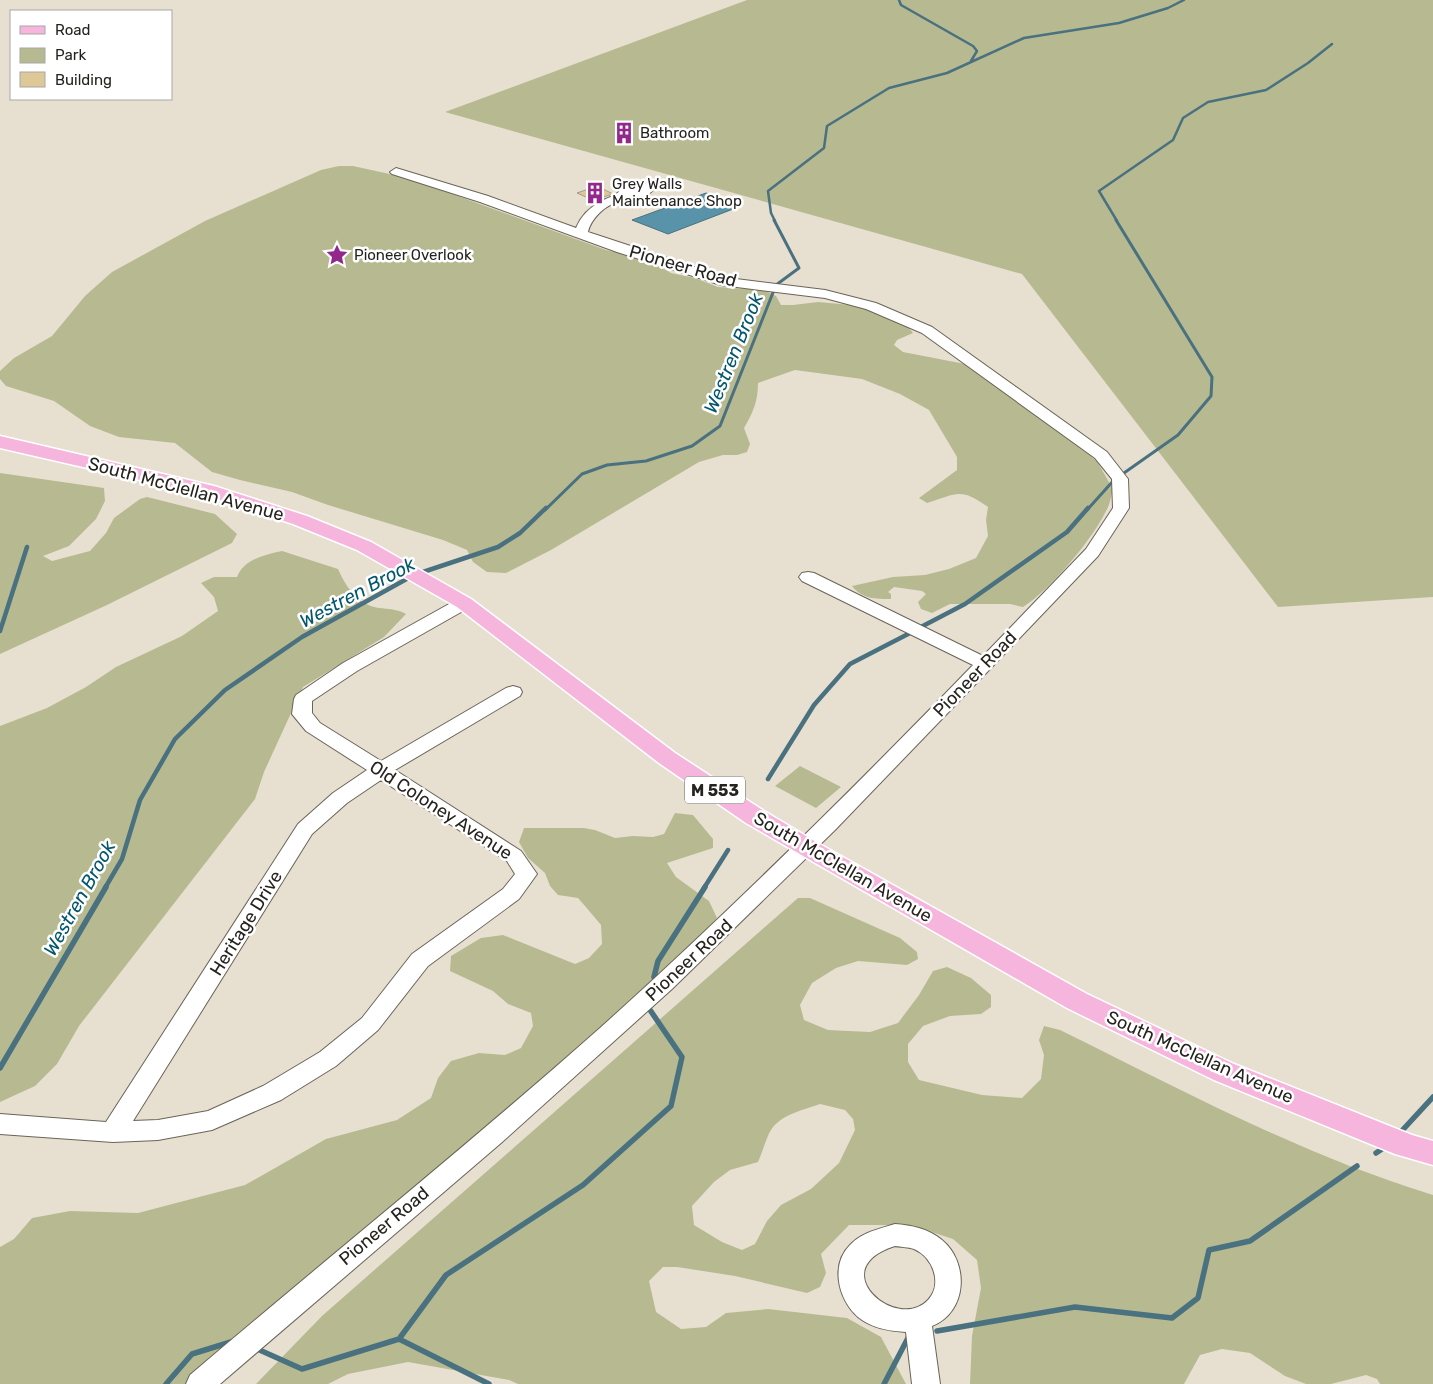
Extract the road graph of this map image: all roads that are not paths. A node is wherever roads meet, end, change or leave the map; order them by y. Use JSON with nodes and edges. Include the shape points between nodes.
{"nodes":[{"id":1,"x":396,"y":172,"type":"dead end"},
{"id":2,"x":622,"y":197,"type":"dead end"},
{"id":3,"x":581,"y":234,"type":"junction"},
{"id":4,"x":0,"y":442,"type":"edge"},
{"id":5,"x":808,"y":577,"type":"dead end"},
{"id":6,"x":464,"y":603,"type":"junction"},
{"id":7,"x":985,"y":664,"type":"junction"},
{"id":8,"x":513,"y":692,"type":"dead end"},
{"id":9,"x":381,"y":770,"type":"junction"},
{"id":10,"x":807,"y":848,"type":"junction"},
{"id":11,"x":0,"y":1124,"type":"edge"},
{"id":12,"x":113,"y":1132,"type":"junction"},
{"id":13,"x":1433,"y":1153,"type":"edge"},
{"id":14,"x":918,"y":1319,"type":"dead end"},
{"id":15,"x":200,"y":1384,"type":"edge"},
{"id":16,"x":926,"y":1384,"type":"edge"}],
"edges":[{"from":1,"to":3,"type":"street","name":"Pioneer Road","via":[[484,198]]},
{"from":2,"to":3,"type":"street","via":[[588,217]]},
{"from":3,"to":7,"type":"street","name":"Pioneer Road","via":[[726,282],[825,294],[871,306],[927,330],[1101,455],[1120,479],[1121,508],[1092,552]]},
{"from":4,"to":6,"type":"main road","name":"South McClellan Avenue","number":"M 553","via":[[207,490],[300,520],[364,546]]},
{"from":5,"to":7,"type":"street"},
{"from":6,"to":9,"type":"street","name":"Old Coloney Avenue","via":[[350,667],[303,699],[302,714],[313,727]]},
{"from":6,"to":10,"type":"main road","name":"South McClellan Avenue","number":"M 553","via":[[667,758]]},
{"from":7,"to":10,"type":"street","name":"Pioneer Road"},
{"from":8,"to":9,"type":"street","name":"Heritage Drive"},
{"from":9,"to":12,"type":"street","name":"Heritage Drive","via":[[340,798],[305,828]]},
{"from":9,"to":12,"type":"street","name":"Old Coloney Avenue","via":[[514,856],[526,874],[511,894],[420,960],[370,1024],[328,1059],[272,1093],[212,1120],[158,1130]]},
{"from":10,"to":13,"type":"main road","name":"South McClellan Avenue","number":"M 553","via":[[1077,1001],[1224,1072]]},
{"from":10,"to":15,"type":"street","name":"Pioneer Road","via":[[662,986],[576,1062]]},
{"from":11,"to":12,"type":"street"},
{"from":14,"to":16,"type":"street"}]}
